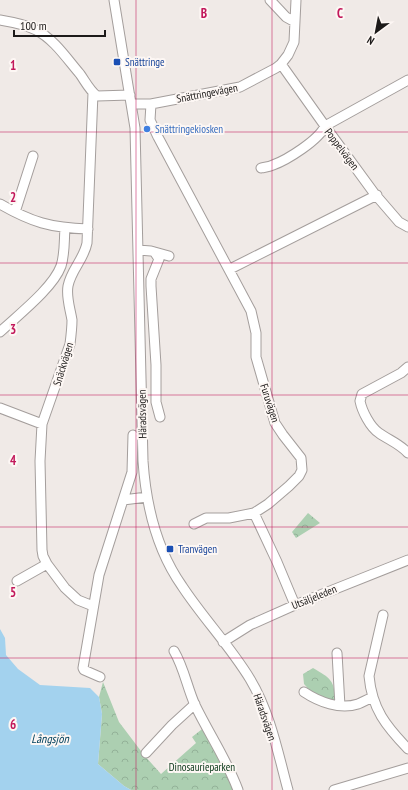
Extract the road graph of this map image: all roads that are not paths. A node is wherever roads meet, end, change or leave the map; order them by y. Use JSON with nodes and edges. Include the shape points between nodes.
{"nodes":[{"id":1,"x":270,"y":0,"type":"edge"},
{"id":2,"x":296,"y":0,"type":"edge"},
{"id":3,"x":114,"y":1,"type":"edge"},
{"id":4,"x":0,"y":20,"type":"edge"},
{"id":5,"x":295,"y":22,"type":"junction"},
{"id":6,"x":281,"y":64,"type":"junction"},
{"id":7,"x":408,"y":80,"type":"edge"},
{"id":8,"x":93,"y":93,"type":"junction"},
{"id":9,"x":130,"y":96,"type":"junction"},
{"id":10,"x":151,"y":104,"type":"junction"},
{"id":11,"x":324,"y":126,"type":"junction"},
{"id":12,"x":33,"y":156,"type":"dead end"},
{"id":13,"x":261,"y":168,"type":"dead end"},
{"id":14,"x":377,"y":195,"type":"junction"},
{"id":15,"x":0,"y":204,"type":"edge"},
{"id":16,"x":15,"y":212,"type":"junction"},
{"id":17,"x":408,"y":227,"type":"edge"},
{"id":18,"x":65,"y":228,"type":"junction"},
{"id":19,"x":88,"y":229,"type":"junction"},
{"id":20,"x":138,"y":250,"type":"junction"},
{"id":21,"x":155,"y":253,"type":"junction"},
{"id":22,"x":169,"y":256,"type":"dead end"},
{"id":23,"x":230,"y":270,"type":"junction"},
{"id":24,"x":0,"y":332,"type":"edge"},
{"id":25,"x":408,"y":367,"type":"edge"},
{"id":26,"x":0,"y":408,"type":"edge"},
{"id":27,"x":160,"y":417,"type":"dead end"},
{"id":28,"x":42,"y":424,"type":"junction"},
{"id":29,"x":132,"y":435,"type":"dead end"},
{"id":30,"x":408,"y":453,"type":"edge"},
{"id":31,"x":147,"y":497,"type":"junction"},
{"id":32,"x":122,"y":500,"type":"junction"},
{"id":33,"x":254,"y":513,"type":"junction"},
{"id":34,"x":194,"y":524,"type":"dead end"},
{"id":35,"x":408,"y":560,"type":"edge"},
{"id":36,"x":46,"y":564,"type":"junction"},
{"id":37,"x":17,"y":581,"type":"dead end"},
{"id":38,"x":295,"y":605,"type":"junction"},
{"id":39,"x":93,"y":606,"type":"junction"},
{"id":40,"x":383,"y":615,"type":"dead end"},
{"id":41,"x":223,"y":642,"type":"junction"},
{"id":42,"x":174,"y":651,"type":"dead end"},
{"id":43,"x":337,"y":653,"type":"dead end"},
{"id":44,"x":100,"y":677,"type":"dead end"},
{"id":45,"x":304,"y":692,"type":"dead end"},
{"id":46,"x":373,"y":697,"type":"junction"},
{"id":47,"x":195,"y":704,"type":"junction"},
{"id":48,"x":340,"y":706,"type":"junction"},
{"id":49,"x":408,"y":748,"type":"edge"},
{"id":50,"x":146,"y":753,"type":"dead end"},
{"id":51,"x":408,"y":768,"type":"edge"},
{"id":52,"x":238,"y":790,"type":"edge"},
{"id":53,"x":288,"y":790,"type":"edge"},
{"id":54,"x":334,"y":790,"type":"edge"}],
"edges":[{"from":1,"to":5,"type":"street","via":[[286,17]]},
{"from":2,"to":5,"type":"street","name":"Snättringevägen"},
{"from":3,"to":9,"type":"street","name":"Häradsvägen"},
{"from":4,"to":8,"type":"street","via":[[31,27],[43,34],[88,84]]},
{"from":5,"to":6,"type":"street","name":"Snättringevägen","via":[[294,42]]},
{"from":6,"to":10,"type":"street","name":"Snättringevägen","via":[[240,87]]},
{"from":6,"to":11,"type":"street","name":"Poppelvägen"},
{"from":7,"to":11,"type":"street"},
{"from":8,"to":9,"type":"street","name":"Snättringevägen","via":[[98,96]]},
{"from":8,"to":19,"type":"street","name":"Snäckvägen"},
{"from":9,"to":10,"type":"street","name":"Snättringevägen"},
{"from":9,"to":20,"type":"street","name":"Häradsvägen","via":[[135,128]]},
{"from":10,"to":23,"type":"street","name":"Furuvägen","via":[[150,120],[158,137]]},
{"from":11,"to":13,"type":"street","via":[[322,131],[300,150],[274,165]]},
{"from":11,"to":14,"type":"street","name":"Poppelvägen"},
{"from":12,"to":16,"type":"street"},
{"from":14,"to":17,"type":"street","name":"Poppelvägen","via":[[399,222]]},
{"from":14,"to":23,"type":"street"},
{"from":15,"to":16,"type":"street"},
{"from":16,"to":18,"type":"street","via":[[45,225]]},
{"from":18,"to":19,"type":"street"},
{"from":18,"to":24,"type":"street","via":[[63,259],[56,277]]},
{"from":19,"to":28,"type":"street","name":"Snäckvägen","via":[[86,248],[68,288],[72,325],[70,344]]},
{"from":20,"to":21,"type":"street"},
{"from":20,"to":31,"type":"street","name":"Häradsvägen","via":[[143,461]]},
{"from":21,"to":22,"type":"street"},
{"from":21,"to":27,"type":"street","name":"Häradsvägen","via":[[159,259],[151,286],[156,402]]},
{"from":23,"to":33,"type":"street","name":"Furuvägen","via":[[253,317],[256,357],[275,423],[302,458],[299,476]]},
{"from":25,"to":30,"type":"street","via":[[362,394],[360,400],[375,430]]},
{"from":26,"to":28,"type":"street"},
{"from":28,"to":36,"type":"street","name":"Snäckvägen","via":[[42,550]]},
{"from":29,"to":32,"type":"street","via":[[132,472]]},
{"from":31,"to":32,"type":"street"},
{"from":31,"to":41,"type":"street","name":"Häradsvägen","via":[[162,549],[178,581]]},
{"from":32,"to":39,"type":"street","via":[[99,575]]},
{"from":33,"to":34,"type":"street","name":"Furuvägen","via":[[228,518],[206,518]]},
{"from":33,"to":38,"type":"street"},
{"from":35,"to":38,"type":"street","name":"Utsäljeleden"},
{"from":36,"to":37,"type":"street"},
{"from":36,"to":39,"type":"street","name":"Snäckvägen","via":[[72,595]]},
{"from":38,"to":41,"type":"street","name":"Utsäljeleden","via":[[250,625]]},
{"from":39,"to":44,"type":"street","via":[[83,668]]},
{"from":40,"to":46,"type":"street","via":[[369,676]]},
{"from":41,"to":53,"type":"street","name":"Häradsvägen","via":[[249,678],[260,699]]},
{"from":42,"to":47,"type":"street","via":[[181,662]]},
{"from":43,"to":48,"type":"street"},
{"from":45,"to":48,"type":"street","via":[[322,702]]},
{"from":46,"to":48,"type":"street","via":[[358,704]]},
{"from":46,"to":49,"type":"street","via":[[384,722]]},
{"from":47,"to":50,"type":"street"},
{"from":47,"to":52,"type":"street","via":[[231,771]]},
{"from":51,"to":54,"type":"street"}]}
